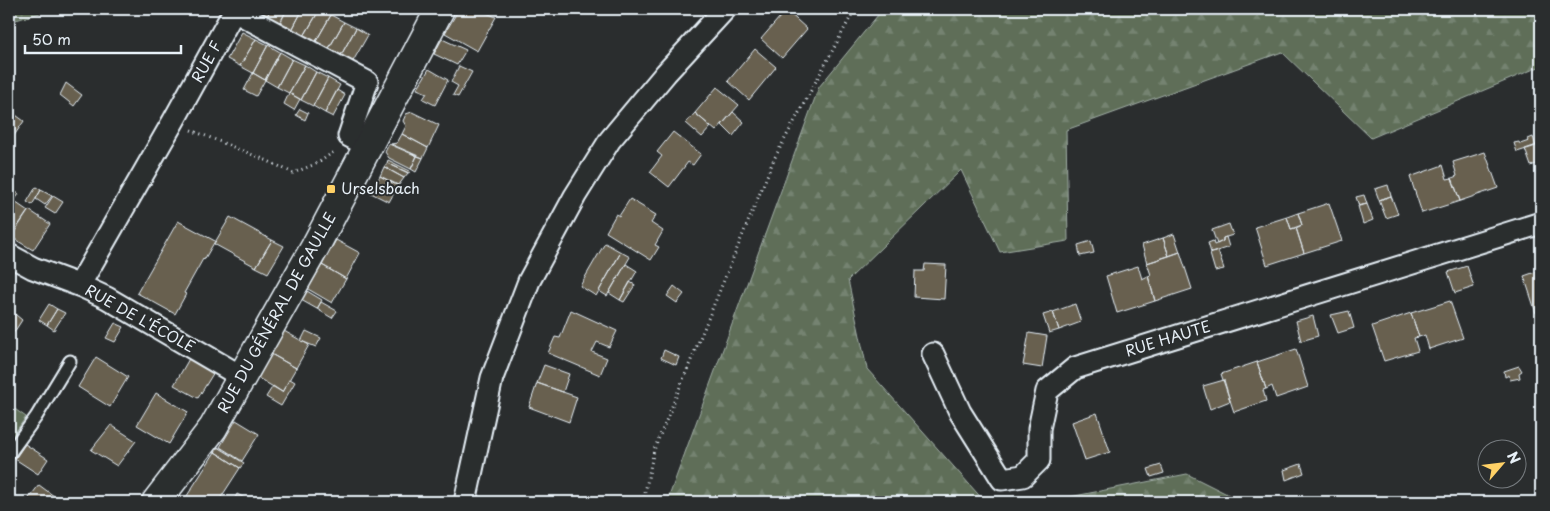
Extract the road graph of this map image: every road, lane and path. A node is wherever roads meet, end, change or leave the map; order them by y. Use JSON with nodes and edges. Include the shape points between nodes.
{"nodes":[{"id":1,"x":440,"y":9,"type":"edge"},
{"id":2,"x":725,"y":9,"type":"edge"},
{"id":3,"x":855,"y":9,"type":"edge"},
{"id":4,"x":174,"y":120,"type":"junction"},
{"id":5,"x":358,"y":141,"type":"junction"},
{"id":6,"x":1541,"y":223,"type":"edge"},
{"id":7,"x":9,"y":255,"type":"edge"},
{"id":8,"x":81,"y":286,"type":"junction"},
{"id":9,"x":933,"y":354,"type":"dead end"},
{"id":10,"x":70,"y":360,"type":"dead end"},
{"id":11,"x":242,"y":377,"type":"junction"},
{"id":12,"x":9,"y":454,"type":"edge"},
{"id":13,"x":156,"y":502,"type":"edge"},
{"id":14,"x":465,"y":502,"type":"edge"},
{"id":15,"x":643,"y":502,"type":"edge"}],
"edges":[{"from":1,"to":5,"type":"main road","name":"RUE DU GÉNÉRAL DE GAULLE"},
{"from":2,"to":14,"type":"street","via":[[610,140],[529,281],[492,378]]},
{"from":3,"to":15,"type":"path","via":[[774,159],[654,450]]},
{"from":4,"to":5,"type":"path","via":[[293,173]]},
{"from":4,"to":5,"type":"street","name":"RUE F","via":[[234,11],[367,82]]},
{"from":4,"to":8,"type":"street","name":"RUE F"},
{"from":5,"to":11,"type":"main road","name":"RUE DU GÉNÉRAL DE GAULLE","via":[[315,247]]},
{"from":6,"to":9,"type":"street","name":"RUE HAUTE","via":[[1075,368],[1047,391],[1039,430],[1039,460],[1023,476],[1002,479],[960,412]]},
{"from":7,"to":8,"type":"street","name":"RUE DE L'ÉCOLE","via":[[32,268]]},
{"from":8,"to":11,"type":"street","name":"RUE DE L'ÉCOLE","via":[[108,298]]},
{"from":10,"to":12,"type":"lane","via":[[36,417]]},
{"from":11,"to":13,"type":"main road","name":"RUE DU GÉNÉRAL DE GAULLE","via":[[213,428]]}]}
